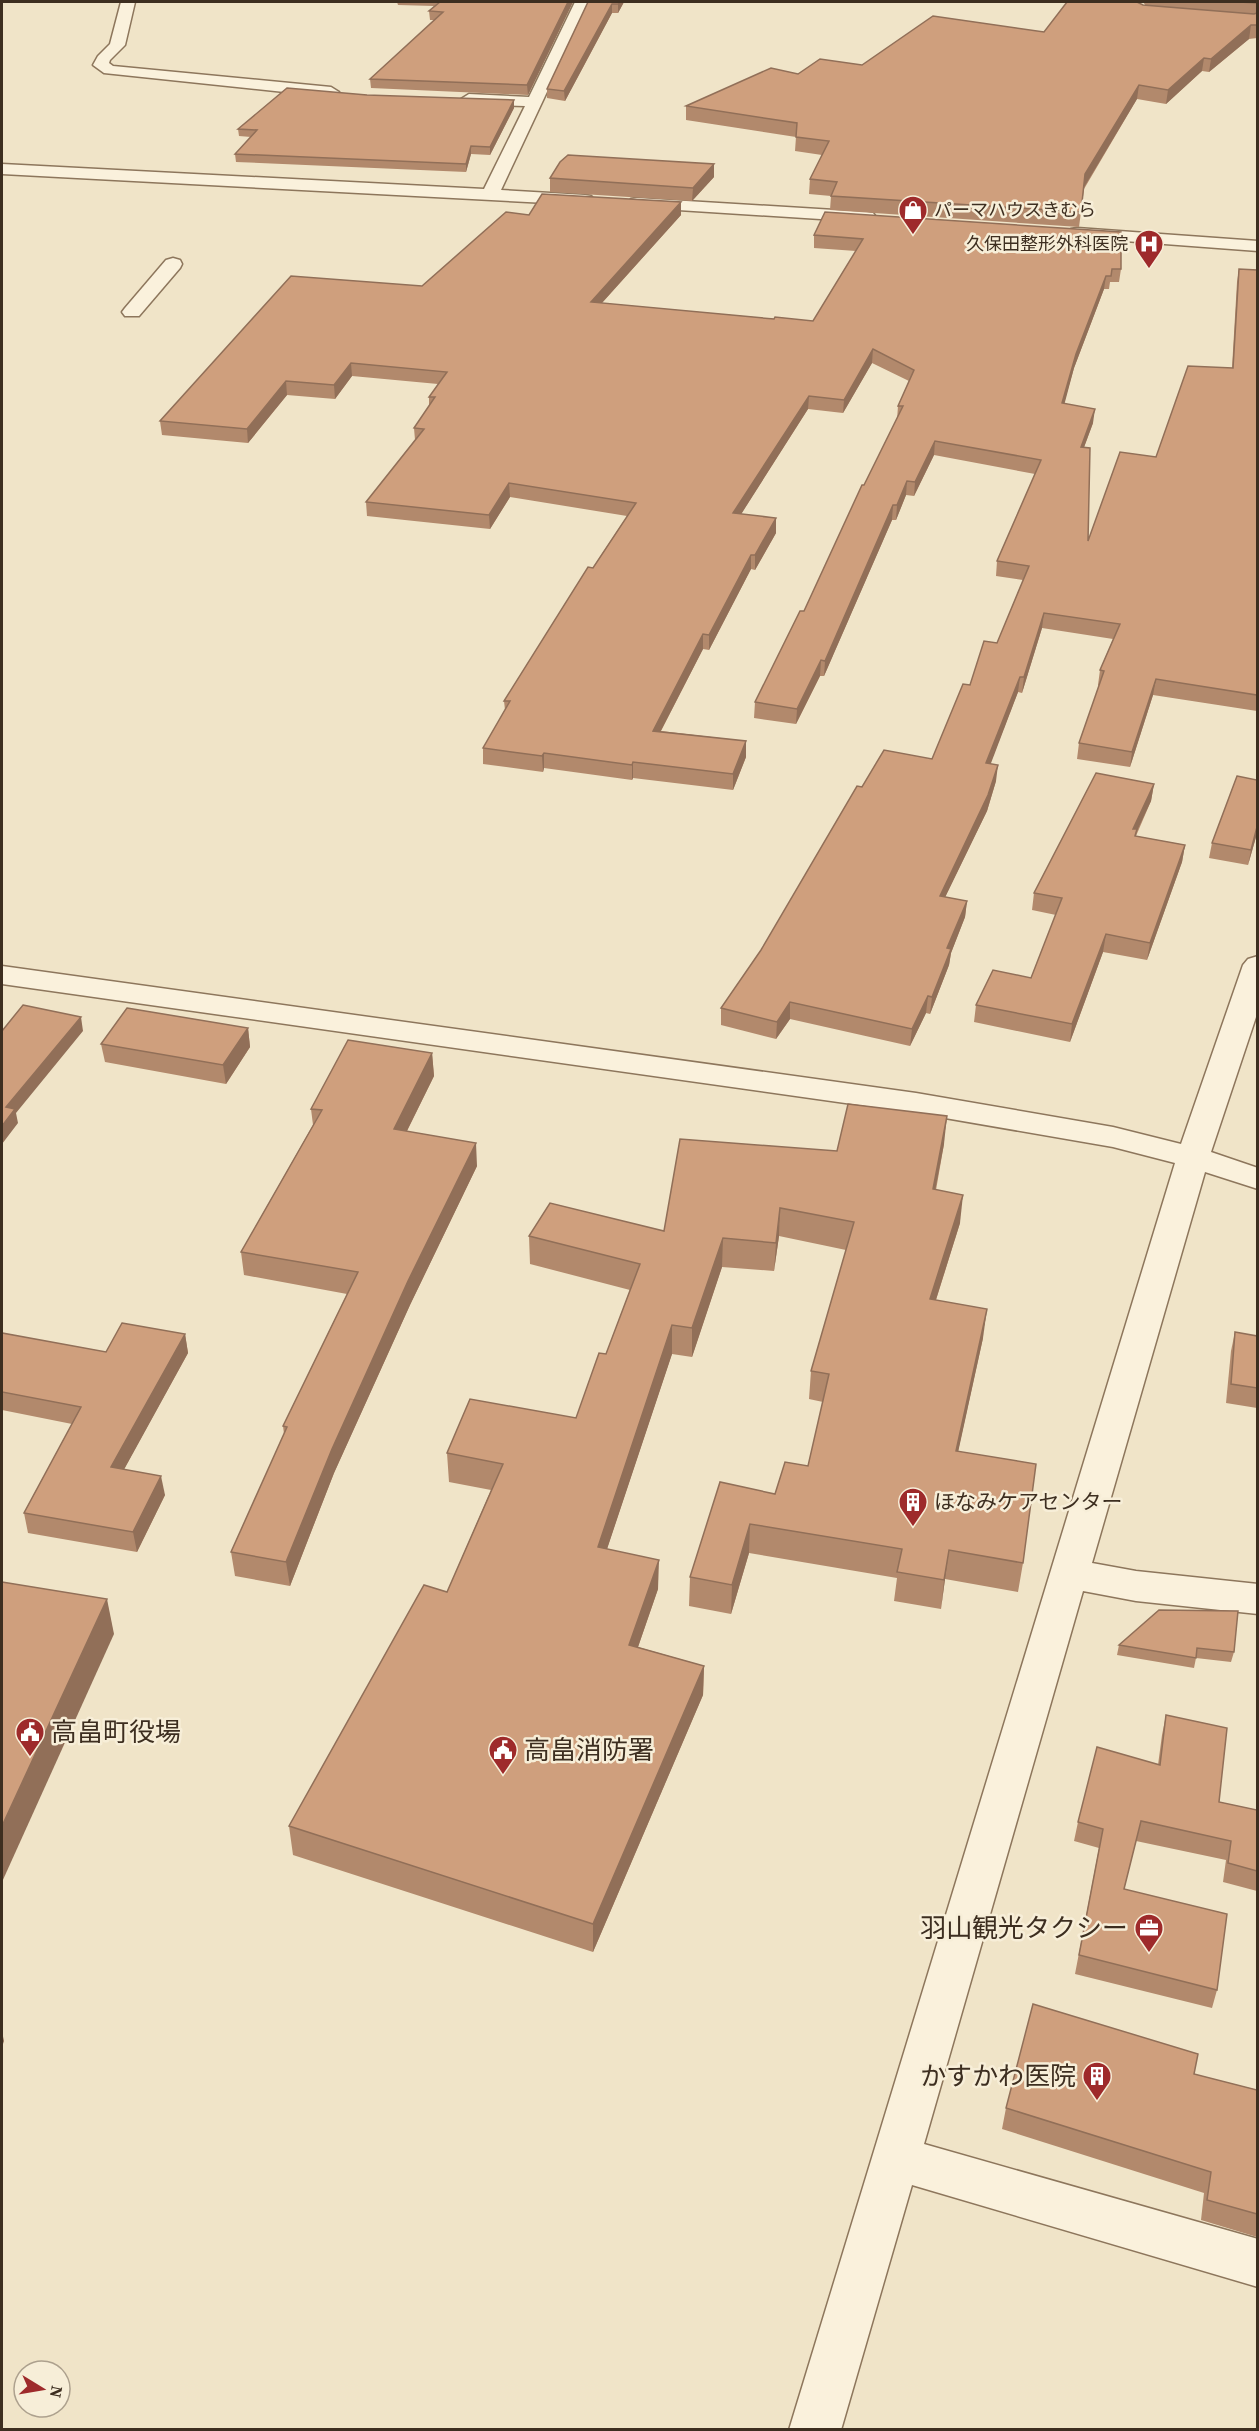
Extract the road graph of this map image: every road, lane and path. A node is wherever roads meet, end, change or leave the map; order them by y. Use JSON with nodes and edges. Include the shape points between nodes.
{"nodes":[{"id":1,"x":128,"y":2,"type":"edge"},
{"id":2,"x":582,"y":2,"type":"edge"},
{"id":3,"x":347,"y":93,"type":"edge"},
{"id":4,"x":452,"y":98,"type":"edge"},
{"id":5,"x":535,"y":102,"type":"junction"},
{"id":6,"x":2,"y":169,"type":"edge"},
{"id":7,"x":491,"y":194,"type":"junction"},
{"id":8,"x":597,"y":200,"type":"edge"},
{"id":9,"x":621,"y":202,"type":"edge"},
{"id":10,"x":879,"y":218,"type":"edge"},
{"id":11,"x":1065,"y":232,"type":"edge"},
{"id":12,"x":1257,"y":246,"type":"edge"},
{"id":13,"x":173,"y":264,"type":"dead end"},
{"id":14,"x":132,"y":312,"type":"dead end"},
{"id":15,"x":1257,"y":965,"type":"edge"},
{"id":16,"x":2,"y":975,"type":"edge"},
{"id":17,"x":1193,"y":1157,"type":"junction"},
{"id":18,"x":1257,"y":1179,"type":"edge"},
{"id":19,"x":1070,"y":1574,"type":"junction"},
{"id":20,"x":1257,"y":1599,"type":"edge"},
{"id":21,"x":895,"y":2158,"type":"junction"},
{"id":22,"x":1257,"y":2263,"type":"edge"},
{"id":23,"x":815,"y":2430,"type":"edge"}],
"edges":[{"from":1,"to":3,"type":"street","via":[[117,45],[101,65],[109,70]]},
{"from":2,"to":5,"type":"street"},
{"from":4,"to":5,"type":"street"},
{"from":5,"to":7,"type":"street"},
{"from":6,"to":7,"type":"street"},
{"from":7,"to":8,"type":"street"},
{"from":9,"to":10,"type":"street"},
{"from":11,"to":12,"type":"street"},
{"from":13,"to":14,"type":"street"},
{"from":15,"to":17,"type":"street"},
{"from":16,"to":17,"type":"street","via":[[916,1103],[1113,1137]]},
{"from":17,"to":18,"type":"street"},
{"from":17,"to":19,"type":"street"},
{"from":19,"to":20,"type":"street","via":[[1137,1586]]},
{"from":19,"to":21,"type":"street"},
{"from":21,"to":22,"type":"street"},
{"from":21,"to":23,"type":"street"}]}
